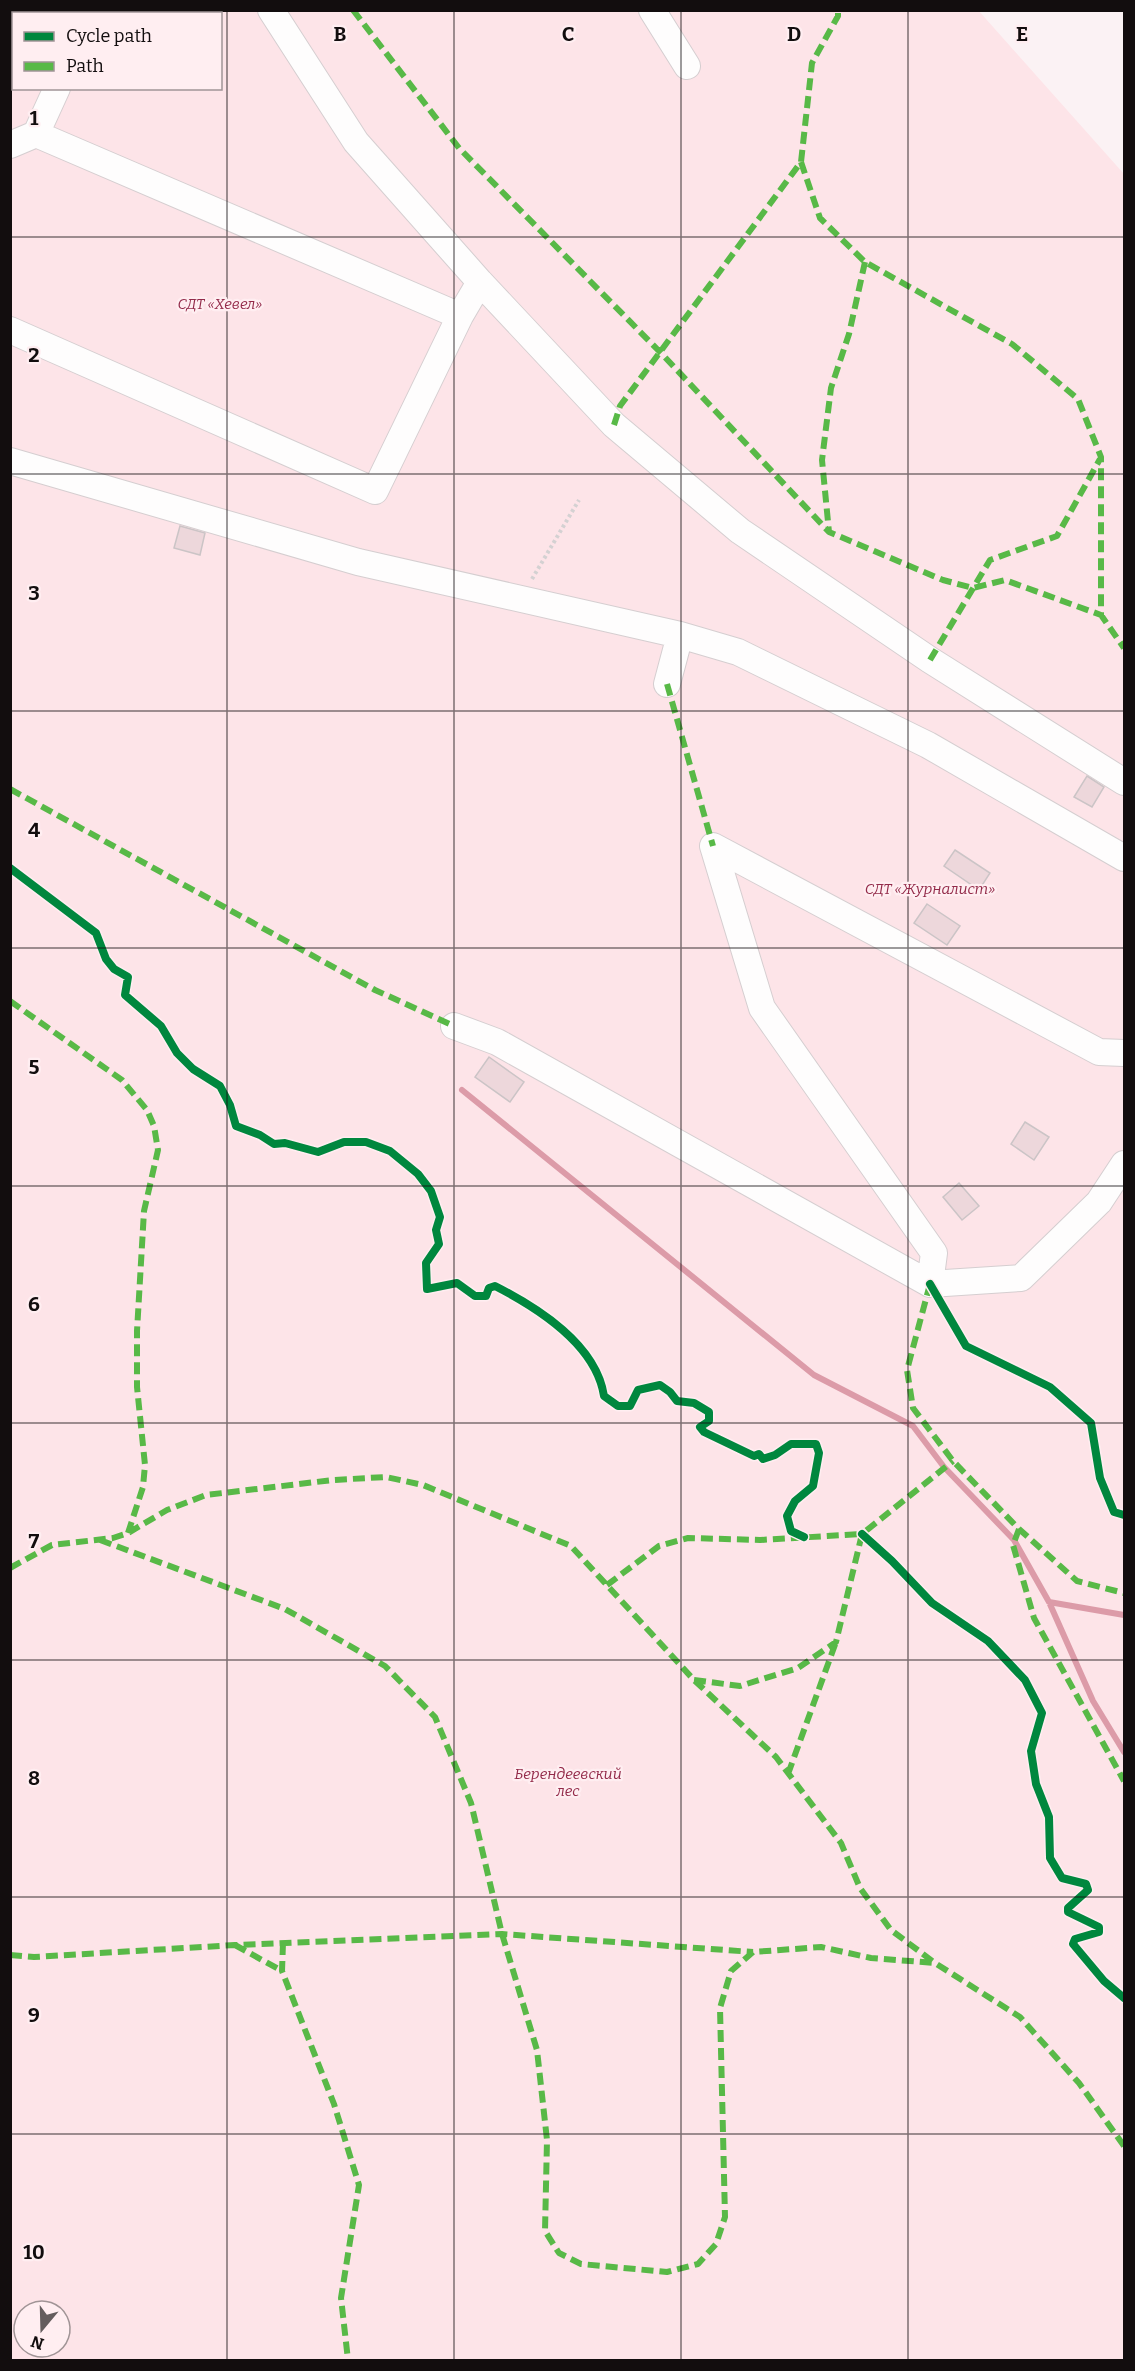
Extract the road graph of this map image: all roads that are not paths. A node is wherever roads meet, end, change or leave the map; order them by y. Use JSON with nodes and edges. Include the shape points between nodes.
{"nodes":[{"id":1,"x":271,"y":10,"type":"edge"},
{"id":2,"x":652,"y":10,"type":"edge"},
{"id":3,"x":687,"y":66,"type":"dead end"},
{"id":4,"x":56,"y":90,"type":"edge"},
{"id":5,"x":36,"y":134,"type":"junction"},
{"id":6,"x":11,"y":143,"type":"edge"},
{"id":7,"x":480,"y":282,"type":"junction"},
{"id":8,"x":460,"y":316,"type":"junction"},
{"id":9,"x":10,"y":330,"type":"edge"},
{"id":10,"x":10,"y":461,"type":"edge"},
{"id":11,"x":680,"y":635,"type":"junction"},
{"id":12,"x":668,"y":684,"type":"dead end"},
{"id":13,"x":1125,"y":782,"type":"edge"},
{"id":14,"x":1125,"y":858,"type":"edge"},
{"id":15,"x":454,"y":1026,"type":"dead end"},
{"id":16,"x":1125,"y":1053,"type":"edge"},
{"id":17,"x":1125,"y":1164,"type":"edge"},
{"id":18,"x":930,"y":1284,"type":"junction"}],
"edges":[{"from":1,"to":7,"type":"lane","via":[[356,142]]},
{"from":2,"to":3,"type":"lane"},
{"from":4,"to":5,"type":"lane"},
{"from":5,"to":6,"type":"lane"},
{"from":5,"to":8,"type":"lane"},
{"from":7,"to":8,"type":"lane"},
{"from":7,"to":13,"type":"lane","via":[[614,425],[740,531],[930,660]]},
{"from":8,"to":9,"type":"lane","via":[[375,491]]},
{"from":10,"to":11,"type":"lane","via":[[358,562]]},
{"from":11,"to":12,"type":"lane"},
{"from":11,"to":14,"type":"lane","via":[[738,652],[928,745]]},
{"from":15,"to":18,"type":"lane","via":[[497,1042]]},
{"from":16,"to":18,"type":"lane","via":[[1099,1052],[713,846],[762,1008],[934,1253]]},
{"from":17,"to":18,"type":"lane","via":[[1099,1202],[1021,1278]]}]}
